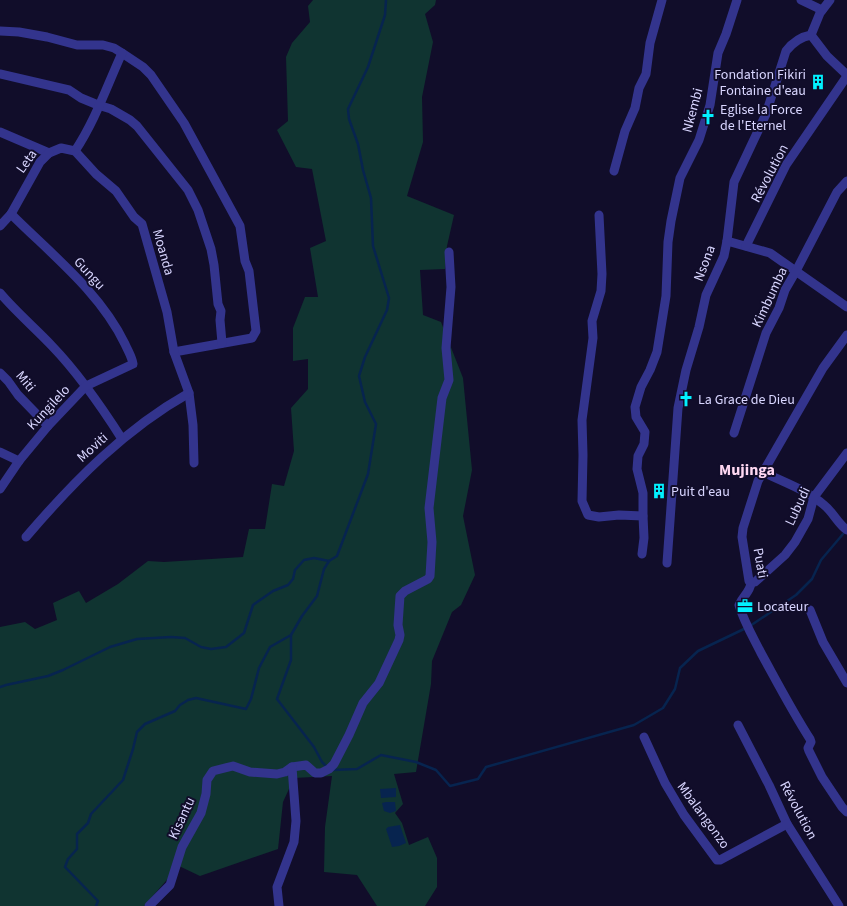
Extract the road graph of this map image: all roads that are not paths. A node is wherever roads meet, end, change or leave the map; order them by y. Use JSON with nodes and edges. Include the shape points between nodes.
{"nodes":[{"id":1,"x":662,"y":0,"type":"edge"},
{"id":2,"x":737,"y":0,"type":"edge"},
{"id":3,"x":801,"y":0,"type":"edge"},
{"id":4,"x":830,"y":0,"type":"edge"},
{"id":5,"x":822,"y":10,"type":"junction"},
{"id":6,"x":0,"y":31,"type":"edge"},
{"id":7,"x":811,"y":35,"type":"junction"},
{"id":8,"x":122,"y":53,"type":"junction"},
{"id":9,"x":0,"y":74,"type":"edge"},
{"id":10,"x":847,"y":76,"type":"edge"},
{"id":11,"x":98,"y":105,"type":"junction"},
{"id":12,"x":0,"y":132,"type":"edge"},
{"id":13,"x":75,"y":151,"type":"junction"},
{"id":14,"x":49,"y":153,"type":"junction"},
{"id":15,"x":614,"y":171,"type":"dead end"},
{"id":16,"x":847,"y":181,"type":"edge"},
{"id":17,"x":11,"y":214,"type":"junction"},
{"id":18,"x":599,"y":215,"type":"dead end"},
{"id":19,"x":0,"y":226,"type":"edge"},
{"id":20,"x":727,"y":241,"type":"junction"},
{"id":21,"x":746,"y":246,"type":"junction"},
{"id":22,"x":450,"y":252,"type":"dead end"},
{"id":23,"x":796,"y":270,"type":"junction"},
{"id":24,"x":0,"y":293,"type":"edge"},
{"id":25,"x":847,"y":307,"type":"edge"},
{"id":26,"x":847,"y":335,"type":"edge"},
{"id":27,"x":222,"y":343,"type":"junction"},
{"id":28,"x":174,"y":352,"type":"junction"},
{"id":29,"x":133,"y":364,"type":"joint"},
{"id":30,"x":0,"y":373,"type":"edge"},
{"id":31,"x":86,"y":386,"type":"junction"},
{"id":32,"x":189,"y":392,"type":"junction"},
{"id":33,"x":48,"y":426,"type":"junction"},
{"id":34,"x":734,"y":433,"type":"dead end"},
{"id":35,"x":122,"y":438,"type":"junction"},
{"id":36,"x":0,"y":452,"type":"edge"},
{"id":37,"x":847,"y":452,"type":"edge"},
{"id":38,"x":19,"y":461,"type":"junction"},
{"id":39,"x":194,"y":463,"type":"dead end"},
{"id":40,"x":763,"y":472,"type":"junction"},
{"id":41,"x":0,"y":489,"type":"edge"},
{"id":42,"x":814,"y":497,"type":"junction"},
{"id":43,"x":642,"y":516,"type":"junction"},
{"id":44,"x":847,"y":530,"type":"edge"},
{"id":45,"x":26,"y":537,"type":"dead end"},
{"id":46,"x":642,"y":554,"type":"dead end"},
{"id":47,"x":667,"y":563,"type":"dead end"},
{"id":48,"x":751,"y":583,"type":"junction"},
{"id":49,"x":810,"y":610,"type":"dead end"},
{"id":50,"x":847,"y":683,"type":"edge"},
{"id":51,"x":738,"y":725,"type":"dead end"},
{"id":52,"x":644,"y":737,"type":"dead end"},
{"id":53,"x":292,"y":767,"type":"junction"},
{"id":54,"x":847,"y":812,"type":"edge"},
{"id":55,"x":787,"y":824,"type":"junction"},
{"id":56,"x":149,"y":906,"type":"edge"},
{"id":57,"x":279,"y":906,"type":"edge"},
{"id":58,"x":839,"y":906,"type":"edge"}],
"edges":[{"from":1,"to":15,"type":"street","via":[[650,43],[646,74],[639,88]]},
{"from":2,"to":43,"type":"street","name":"Nkembi","via":[[718,53],[708,112],[699,140],[680,178],[668,247],[666,296],[657,352],[635,407],[636,417],[645,432],[637,469],[643,493]]},
{"from":3,"to":5,"type":"street"},
{"from":4,"to":5,"type":"street"},
{"from":5,"to":7,"type":"street"},
{"from":6,"to":8,"type":"street","via":[[26,33],[77,45],[103,45]]},
{"from":7,"to":10,"type":"street"},
{"from":7,"to":20,"type":"street","name":"Nsona","via":[[792,43],[786,50],[766,114],[734,182]]},
{"from":8,"to":11,"type":"street"},
{"from":8,"to":27,"type":"street","via":[[143,67],[184,123],[240,226],[245,261],[250,271],[256,331],[252,338]]},
{"from":9,"to":11,"type":"street","via":[[69,90]]},
{"from":10,"to":21,"type":"street","name":"Révolution","via":[[786,166]]},
{"from":11,"to":13,"type":"street","via":[[90,127]]},
{"from":11,"to":27,"type":"street","via":[[111,109],[137,126],[188,190],[198,210],[211,249],[221,311]]},
{"from":12,"to":14,"type":"street"},
{"from":13,"to":14,"type":"street","via":[[61,148]]},
{"from":13,"to":28,"type":"street","name":"Moanda","via":[[116,191],[134,218],[142,224],[167,312]]},
{"from":14,"to":17,"type":"street","name":"Leta","via":[[40,162]]},
{"from":16,"to":23,"type":"street","name":"Kimbumba","via":[[837,192]]},
{"from":17,"to":19,"type":"street","name":"Leta"},
{"from":17,"to":29,"type":"street","name":"Gungu","via":[[69,270],[106,312],[118,330]]},
{"from":18,"to":43,"type":"street","via":[[601,291],[592,321],[593,338],[582,420],[582,501],[588,515]]},
{"from":20,"to":21,"type":"street"},
{"from":20,"to":47,"type":"street","name":"Nsona","via":[[721,265],[706,295],[678,408]]},
{"from":21,"to":23,"type":"street","via":[[770,253]]},
{"from":22,"to":53,"type":"street","via":[[452,287],[446,348],[449,380],[442,398],[430,508],[430,576],[400,596],[399,640],[379,683],[363,703],[334,764],[321,773],[315,773],[306,765]]},
{"from":23,"to":25,"type":"street"},
{"from":23,"to":34,"type":"street","name":"Kimbumba","via":[[766,333]]},
{"from":24,"to":31,"type":"street","via":[[52,346]]},
{"from":26,"to":40,"type":"street","name":"Puati","via":[[823,368]]},
{"from":27,"to":28,"type":"street"},
{"from":28,"to":32,"type":"street","name":"Moanda"},
{"from":29,"to":31,"type":"street","name":"Kungilelo"},
{"from":30,"to":33,"type":"street","name":"Miti"},
{"from":31,"to":33,"type":"street","name":"Kungilelo"},
{"from":31,"to":35,"type":"street"},
{"from":32,"to":35,"type":"street","name":"Moviti"},
{"from":32,"to":39,"type":"street","name":"Moanda"},
{"from":33,"to":38,"type":"street","name":"Kungilelo"},
{"from":35,"to":45,"type":"street","name":"Moviti","via":[[65,493]]},
{"from":36,"to":38,"type":"street"},
{"from":37,"to":42,"type":"street","name":"Lubudi"},
{"from":38,"to":41,"type":"street","name":"Kungilelo"},
{"from":40,"to":42,"type":"street"},
{"from":40,"to":48,"type":"street","name":"Puati","via":[[742,537]]},
{"from":42,"to":44,"type":"street","via":[[831,511]]},
{"from":42,"to":48,"type":"street","name":"Lubudi","via":[[808,519],[795,542],[772,568]]},
{"from":43,"to":46,"type":"street","name":"Nkembi"},
{"from":48,"to":54,"type":"street","name":"Puati","via":[[750,590],[739,605],[748,627],[785,699],[810,739],[808,748],[817,768]]},
{"from":49,"to":50,"type":"street","via":[[823,642]]},
{"from":51,"to":55,"type":"street","name":"Révolution"},
{"from":52,"to":55,"type":"street","name":"Mbalangonzo","via":[[665,783],[684,815],[717,860]]},
{"from":53,"to":56,"type":"street","name":"Kisantu","via":[[277,774],[250,772],[233,766],[213,771],[207,780],[201,813],[178,856],[170,885]]},
{"from":53,"to":57,"type":"street","via":[[295,835],[277,887]]},
{"from":55,"to":58,"type":"street","name":"Révolution"}]}
